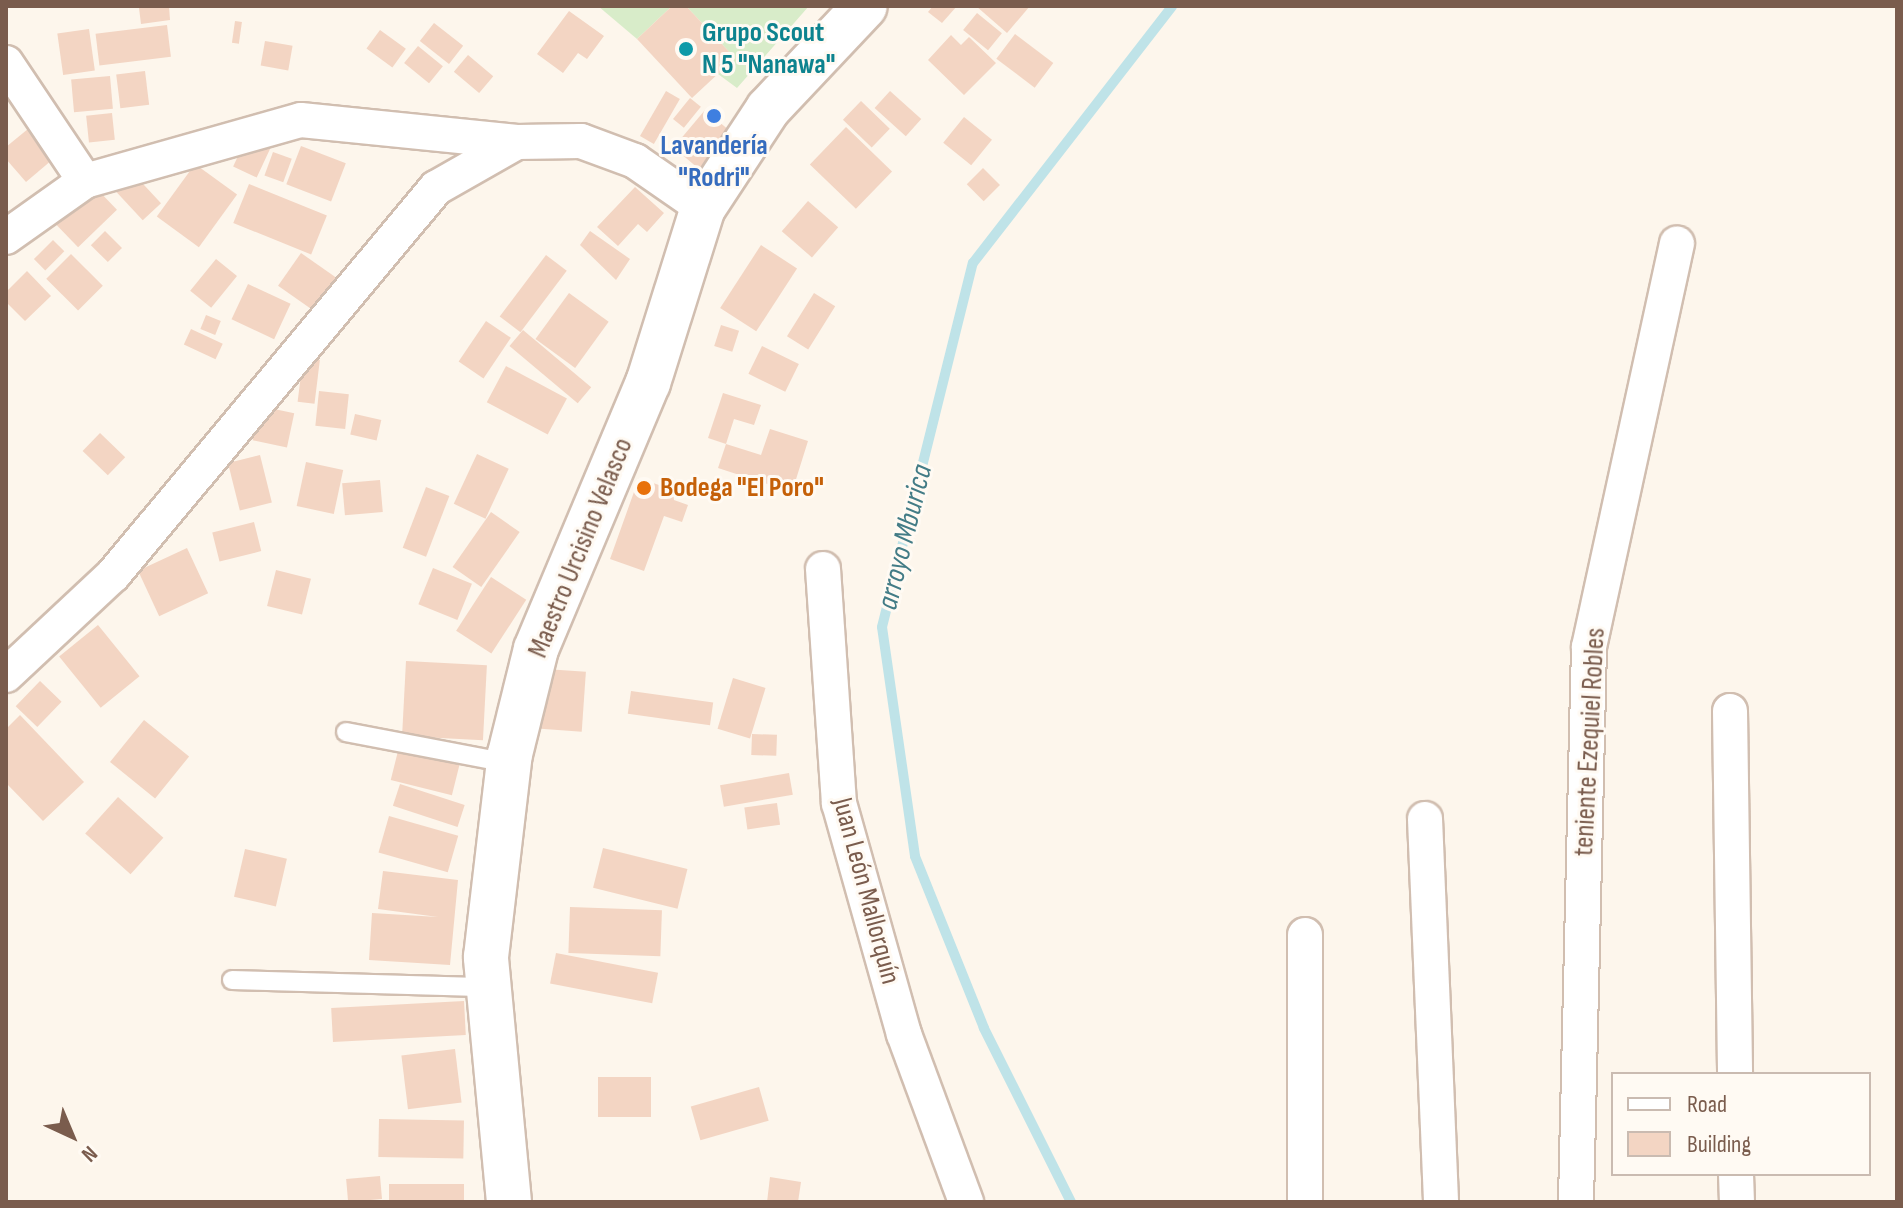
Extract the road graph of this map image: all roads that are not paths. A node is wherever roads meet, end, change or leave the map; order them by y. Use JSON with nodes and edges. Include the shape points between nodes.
{"nodes":[{"id":1,"x":865,"y":6,"type":"edge"},
{"id":2,"x":6,"y":63,"type":"edge"},
{"id":3,"x":517,"y":142,"type":"junction"},
{"id":4,"x":85,"y":181,"type":"junction"},
{"id":5,"x":703,"y":208,"type":"junction"},
{"id":6,"x":6,"y":237,"type":"edge"},
{"id":7,"x":1677,"y":243,"type":"dead end"},
{"id":8,"x":823,"y":569,"type":"dead end"},
{"id":9,"x":6,"y":675,"type":"edge"},
{"id":10,"x":1730,"y":711,"type":"dead end"},
{"id":11,"x":346,"y":732,"type":"dead end"},
{"id":12,"x":509,"y":763,"type":"junction"},
{"id":13,"x":1425,"y":819,"type":"dead end"},
{"id":14,"x":1305,"y":935,"type":"dead end"},
{"id":15,"x":232,"y":980,"type":"dead end"},
{"id":16,"x":488,"y":987,"type":"junction"},
{"id":17,"x":1735,"y":1072,"type":"edge"},
{"id":18,"x":1736,"y":1176,"type":"edge"},
{"id":19,"x":509,"y":1202,"type":"edge"},
{"id":20,"x":966,"y":1202,"type":"edge"},
{"id":21,"x":1305,"y":1202,"type":"edge"},
{"id":22,"x":1441,"y":1202,"type":"edge"},
{"id":23,"x":1576,"y":1202,"type":"edge"},
{"id":24,"x":1737,"y":1202,"type":"edge"}],
"edges":[{"from":1,"to":5,"type":"street","name":"Maestro Urcisino Velasco","via":[[768,109]]},
{"from":2,"to":4,"type":"street"},
{"from":3,"to":4,"type":"street","via":[[301,120]]},
{"from":3,"to":5,"type":"street","via":[[581,141],[635,161]]},
{"from":3,"to":9,"type":"street","via":[[436,188],[113,575]]},
{"from":4,"to":6,"type":"street"},
{"from":5,"to":12,"type":"street","name":"Maestro Urcisino Velasco","via":[[648,383],[536,649]]},
{"from":7,"to":23,"type":"street","name":"teniente Ezequiel Robles","via":[[1589,647]]},
{"from":8,"to":20,"type":"street","name":"Juan León Mallorquín","via":[[839,803],[904,1034]]},
{"from":10,"to":17,"type":"street"},
{"from":11,"to":12,"type":"lane"},
{"from":12,"to":16,"type":"street","name":"Maestro Urcisino Velasco","via":[[494,861]]},
{"from":13,"to":22,"type":"street"},
{"from":14,"to":21,"type":"street"},
{"from":15,"to":16,"type":"lane"},
{"from":16,"to":19,"type":"street","name":"Maestro Urcisino Velasco"},
{"from":18,"to":24,"type":"street"}]}
